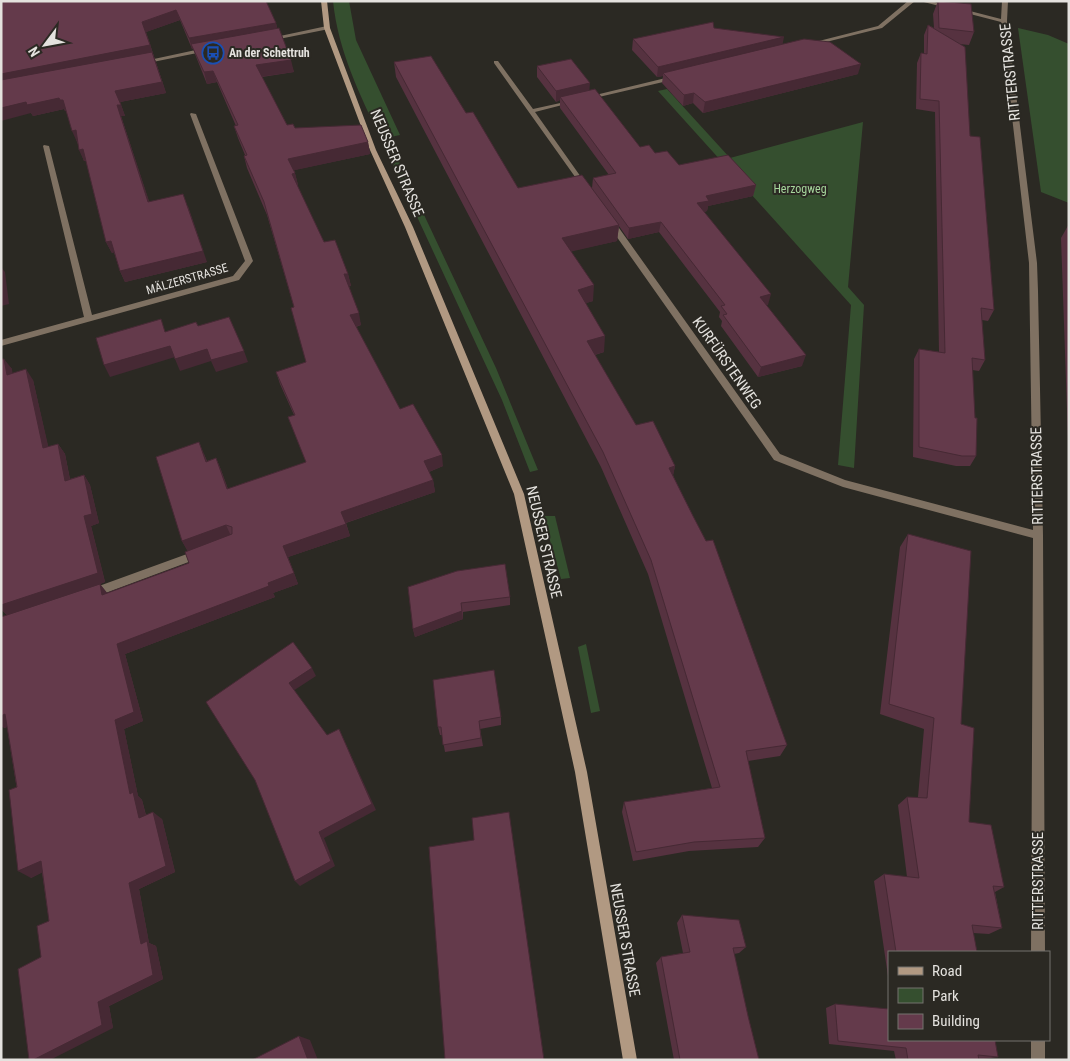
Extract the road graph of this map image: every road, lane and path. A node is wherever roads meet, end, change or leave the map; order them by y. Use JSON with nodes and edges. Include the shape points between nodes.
{"nodes":[{"id":1,"x":324,"y":1,"type":"edge"},
{"id":2,"x":912,"y":1,"type":"edge"},
{"id":3,"x":923,"y":1,"type":"edge"},
{"id":4,"x":1005,"y":1,"type":"edge"},
{"id":5,"x":1004,"y":21,"type":"junction"},
{"id":6,"x":327,"y":28,"type":"junction"},
{"id":7,"x":260,"y":40,"type":"edge"},
{"id":8,"x":805,"y":46,"type":"edge"},
{"id":9,"x":212,"y":49,"type":"edge"},
{"id":10,"x":496,"y":62,"type":"dead end"},
{"id":11,"x":135,"y":63,"type":"edge"},
{"id":12,"x":684,"y":75,"type":"edge"},
{"id":13,"x":532,"y":111,"type":"junction"},
{"id":14,"x":194,"y":114,"type":"dead end"},
{"id":15,"x":46,"y":146,"type":"dead end"},
{"id":16,"x":589,"y":191,"type":"edge"},
{"id":17,"x":606,"y":216,"type":"edge"},
{"id":18,"x":89,"y":319,"type":"junction"},
{"id":19,"x":1,"y":343,"type":"edge"},
{"id":20,"x":1038,"y":535,"type":"junction"},
{"id":21,"x":213,"y":548,"type":"edge"},
{"id":22,"x":84,"y":596,"type":"edge"},
{"id":23,"x":1038,"y":951,"type":"edge"},
{"id":24,"x":1038,"y":1041,"type":"edge"},
{"id":25,"x":630,"y":1060,"type":"edge"},
{"id":26,"x":1038,"y":1060,"type":"edge"}],
"edges":[{"from":1,"to":6,"type":"street","name":"NEUSSER STRASSE"},
{"from":2,"to":8,"type":"street","via":[[880,27]]},
{"from":3,"to":5,"type":"street"},
{"from":4,"to":5,"type":"street","name":"RITTERSTRASSE"},
{"from":5,"to":20,"type":"street","name":"RITTERSTRASSE","via":[[1033,263]]},
{"from":6,"to":7,"type":"street"},
{"from":6,"to":25,"type":"street","name":"NEUSSER STRASSE","via":[[373,150],[409,227],[519,494],[581,772]]},
{"from":9,"to":11,"type":"street"},
{"from":10,"to":13,"type":"street"},
{"from":12,"to":13,"type":"street"},
{"from":13,"to":16,"type":"street"},
{"from":14,"to":18,"type":"street","name":"MÄLZERSTRASSE","via":[[250,261],[236,278]]},
{"from":15,"to":18,"type":"street"},
{"from":17,"to":20,"type":"street","name":"KURFÜRSTENWEG","via":[[776,458],[843,483]]},
{"from":18,"to":19,"type":"street","name":"MÄLZERSTRASSE"},
{"from":20,"to":23,"type":"street","name":"RITTERSTRASSE"},
{"from":21,"to":22,"type":"street"},
{"from":24,"to":26,"type":"street"}]}
